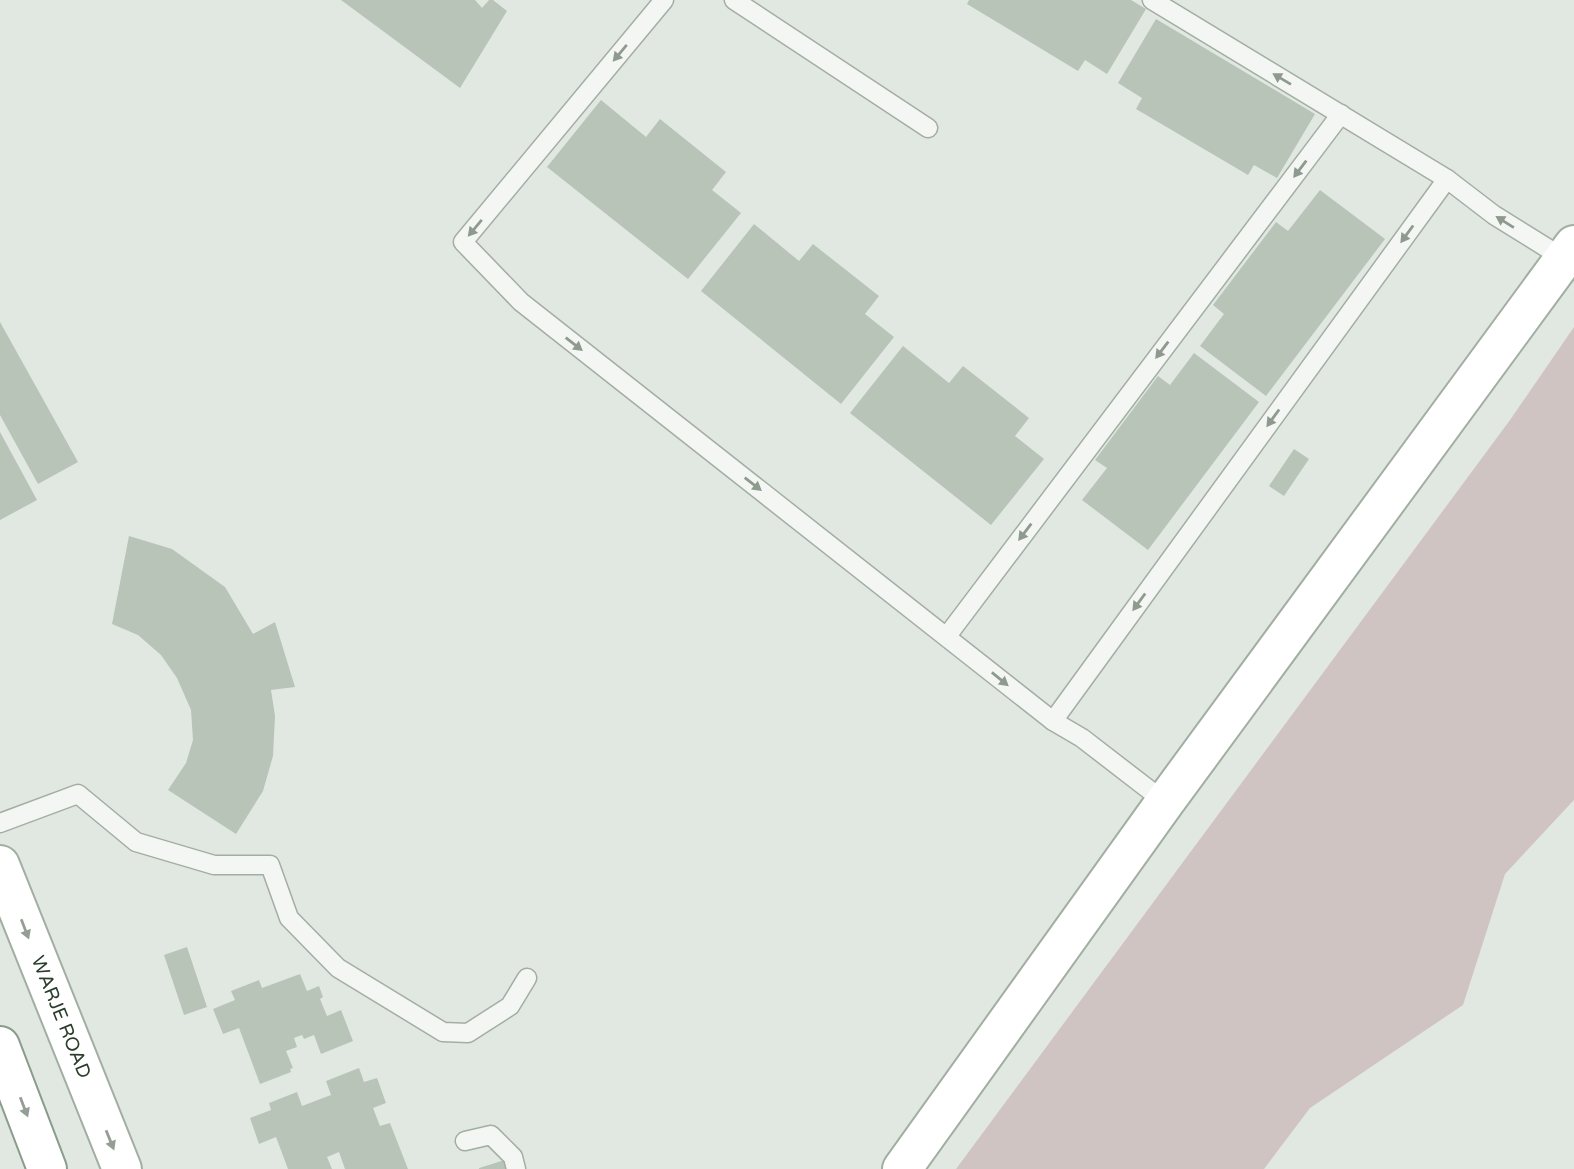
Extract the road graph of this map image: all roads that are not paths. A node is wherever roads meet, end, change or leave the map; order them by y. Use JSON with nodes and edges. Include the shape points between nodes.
{"nodes":[{"id":1,"x":664,"y":0,"type":"edge"},
{"id":2,"x":734,"y":0,"type":"edge"},
{"id":3,"x":1152,"y":0,"type":"edge"},
{"id":4,"x":1341,"y":114,"type":"junction"},
{"id":5,"x":928,"y":128,"type":"dead end"},
{"id":6,"x":1447,"y":179,"type":"junction"},
{"id":7,"x":1568,"y":251,"type":"edge"},
{"id":8,"x":947,"y":636,"type":"junction"},
{"id":9,"x":1053,"y":721,"type":"junction"},
{"id":10,"x":1165,"y":802,"type":"junction"},
{"id":11,"x":0,"y":823,"type":"edge"},
{"id":12,"x":0,"y":865,"type":"edge"},
{"id":13,"x":527,"y":978,"type":"dead end"},
{"id":14,"x":0,"y":1046,"type":"edge"},
{"id":15,"x":465,"y":1141,"type":"dead end"},
{"id":16,"x":47,"y":1169,"type":"edge"},
{"id":17,"x":122,"y":1169,"type":"edge"},
{"id":18,"x":516,"y":1169,"type":"edge"},
{"id":19,"x":902,"y":1169,"type":"edge"}],
"edges":[{"from":1,"to":8,"type":"lane","one_way":true,"via":[[463,242],[521,302]]},
{"from":2,"to":5,"type":"lane"},
{"from":4,"to":3,"type":"lane","one_way":true},
{"from":4,"to":6,"type":"lane"},
{"from":4,"to":8,"type":"lane","one_way":true},
{"from":7,"to":6,"type":"lane","one_way":true,"via":[[1494,215]]},
{"from":6,"to":9,"type":"lane","one_way":true},
{"from":7,"to":10,"type":"main road"},
{"from":8,"to":9,"type":"lane","one_way":true},
{"from":9,"to":10,"type":"lane"},
{"from":10,"to":19,"type":"main road"},
{"from":11,"to":13,"type":"lane","via":[[78,794],[136,842],[214,865],[270,865],[289,918],[338,968],[443,1032],[468,1033],[510,1006]]},
{"from":12,"to":17,"type":"main road","name":"WARJE ROAD","one_way":true},
{"from":14,"to":16,"type":"main road","one_way":true},
{"from":15,"to":18,"type":"lane","via":[[491,1135],[513,1157]]}]}
